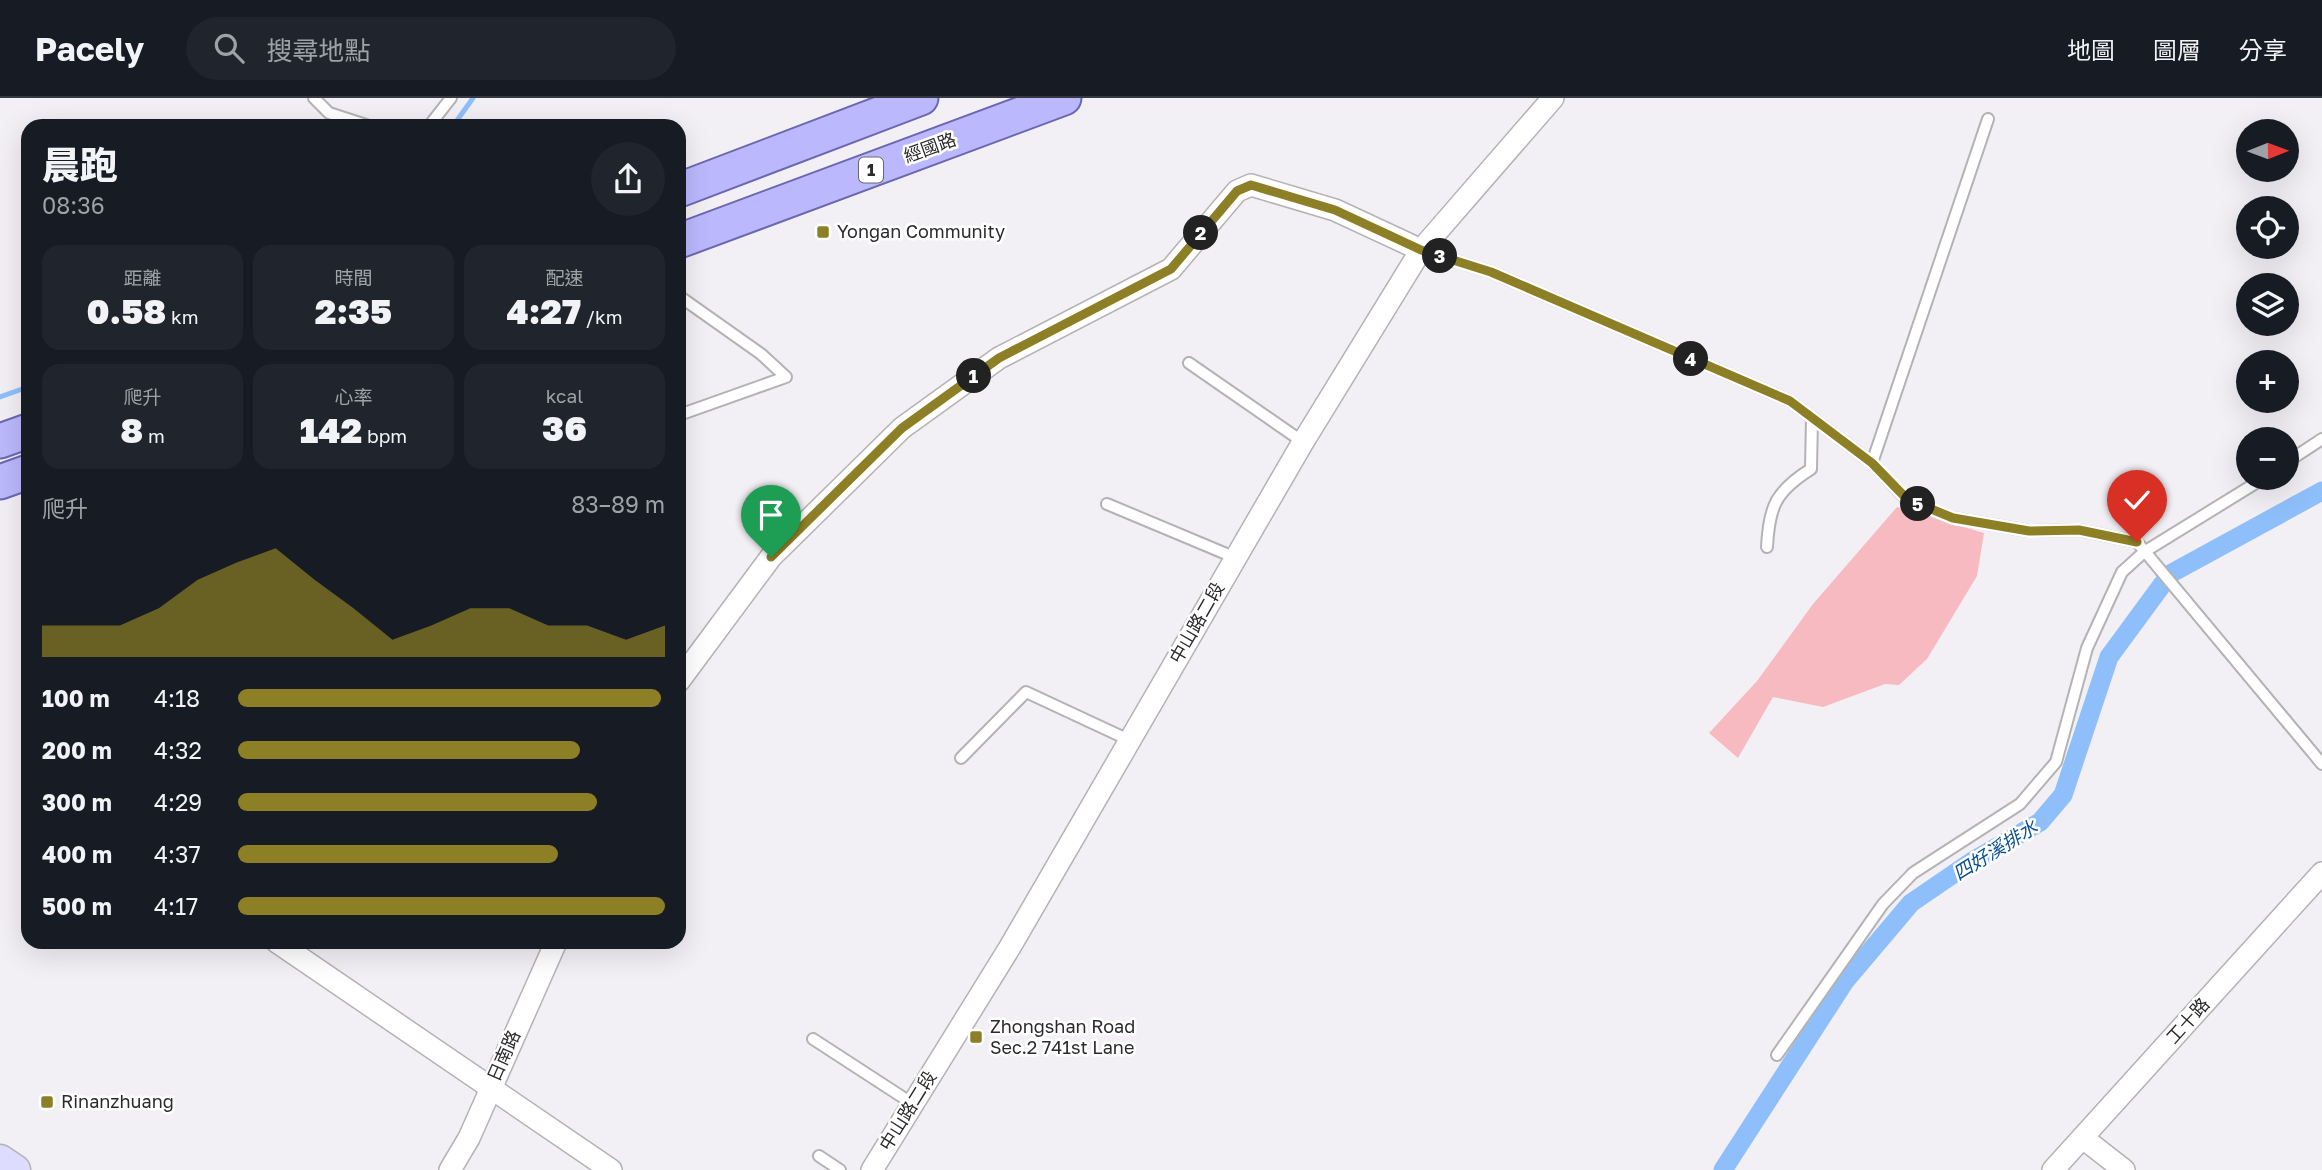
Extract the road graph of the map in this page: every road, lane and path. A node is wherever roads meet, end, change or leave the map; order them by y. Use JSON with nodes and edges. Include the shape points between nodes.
{"nodes":[{"id":1,"x":314,"y":98,"type":"edge"},
{"id":2,"x":452,"y":98,"type":"edge"},
{"id":3,"x":921,"y":98,"type":"edge"},
{"id":4,"x":1064,"y":98,"type":"edge"},
{"id":5,"x":1553,"y":98,"type":"edge"},
{"id":6,"x":347,"y":119,"type":"edge"},
{"id":7,"x":435,"y":119,"type":"edge"},
{"id":8,"x":1988,"y":119,"type":"dead end"},
{"id":9,"x":686,"y":187,"type":"edge"},
{"id":10,"x":686,"y":238,"type":"edge"},
{"id":11,"x":1421,"y":250,"type":"junction"},
{"id":12,"x":686,"y":301,"type":"edge"},
{"id":13,"x":1189,"y":363,"type":"dead end"},
{"id":14,"x":686,"y":413,"type":"edge"},
{"id":15,"x":1811,"y":418,"type":"junction"},
{"id":16,"x":21,"y":434,"type":"edge"},
{"id":17,"x":2322,"y":439,"type":"edge"},
{"id":18,"x":0,"y":441,"type":"edge"},
{"id":19,"x":1303,"y":442,"type":"junction"},
{"id":20,"x":2299,"y":454,"type":"edge"},
{"id":21,"x":1872,"y":463,"type":"junction"},
{"id":22,"x":21,"y":474,"type":"edge"},
{"id":23,"x":0,"y":482,"type":"edge"},
{"id":24,"x":2245,"y":490,"type":"edge"},
{"id":25,"x":1107,"y":504,"type":"dead end"},
{"id":26,"x":1767,"y":547,"type":"dead end"},
{"id":27,"x":2144,"y":552,"type":"junction"},
{"id":28,"x":1236,"y":558,"type":"junction"},
{"id":29,"x":686,"y":672,"type":"edge"},
{"id":30,"x":1129,"y":740,"type":"junction"},
{"id":31,"x":961,"y":758,"type":"dead end"},
{"id":32,"x":2322,"y":764,"type":"edge"},
{"id":33,"x":2322,"y":873,"type":"edge"},
{"id":34,"x":287,"y":949,"type":"edge"},
{"id":35,"x":553,"y":949,"type":"edge"},
{"id":36,"x":813,"y":1039,"type":"dead end"},
{"id":37,"x":1777,"y":1055,"type":"dead end"},
{"id":38,"x":490,"y":1086,"type":"junction"},
{"id":39,"x":913,"y":1104,"type":"junction"},
{"id":40,"x":2083,"y":1138,"type":"junction"},
{"id":41,"x":819,"y":1156,"type":"dead end"},
{"id":42,"x":0,"y":1160,"type":"edge"},
{"id":43,"x":15,"y":1170,"type":"edge"},
{"id":44,"x":450,"y":1170,"type":"edge"},
{"id":45,"x":611,"y":1170,"type":"edge"},
{"id":46,"x":840,"y":1170,"type":"edge"},
{"id":47,"x":872,"y":1170,"type":"edge"},
{"id":48,"x":2053,"y":1170,"type":"edge"},
{"id":49,"x":2124,"y":1170,"type":"edge"}],
"edges":[{"from":1,"to":6,"type":"lane","via":[[329,113]]},
{"from":2,"to":7,"type":"lane"},
{"from":3,"to":9,"type":"main road"},
{"from":4,"to":10,"type":"main road","name":"經國路","number":"1"},
{"from":5,"to":11,"type":"street","name":"中山路二段"},
{"from":8,"to":21,"type":"lane"},
{"from":11,"to":15,"type":"lane","via":[[1504,277],[1790,401]]},
{"from":11,"to":19,"type":"street","name":"中山路二段"},
{"from":11,"to":29,"type":"street","via":[[1335,210],[1251,185],[1237,191],[1171,269],[999,358],[902,428],[771,557]]},
{"from":12,"to":14,"type":"lane","via":[[786,377]]},
{"from":13,"to":19,"type":"lane"},
{"from":15,"to":21,"type":"lane"},
{"from":15,"to":26,"type":"lane","via":[[1811,469],[1785,485],[1771,514]]},
{"from":16,"to":18,"type":"main road"},
{"from":17,"to":20,"type":"lane"},
{"from":19,"to":28,"type":"street","name":"中山路二段"},
{"from":21,"to":27,"type":"lane","via":[[1907,499],[1953,518],[2029,531],[2079,530],[2137,542]]},
{"from":22,"to":23,"type":"main road"},
{"from":24,"to":27,"type":"lane"},
{"from":25,"to":28,"type":"lane"},
{"from":27,"to":32,"type":"lane"},
{"from":27,"to":37,"type":"lane","via":[[2122,572],[2087,648],[2056,762],[2020,804],[1913,873],[1883,904]]},
{"from":28,"to":30,"type":"street","name":"中山路二段"},
{"from":30,"to":31,"type":"lane","via":[[1026,692]]},
{"from":30,"to":39,"type":"street","name":"中山路二段"},
{"from":33,"to":40,"type":"street","name":"工十路"},
{"from":34,"to":38,"type":"street"},
{"from":35,"to":38,"type":"street","name":"日南路"},
{"from":36,"to":39,"type":"lane"},
{"from":38,"to":44,"type":"street","name":"日南路"},
{"from":38,"to":45,"type":"street"},
{"from":39,"to":47,"type":"street","name":"中山路二段"},
{"from":40,"to":48,"type":"street","name":"工十路"},
{"from":40,"to":49,"type":"street"},
{"from":41,"to":46,"type":"lane"},
{"from":42,"to":43,"type":"street"}]}
